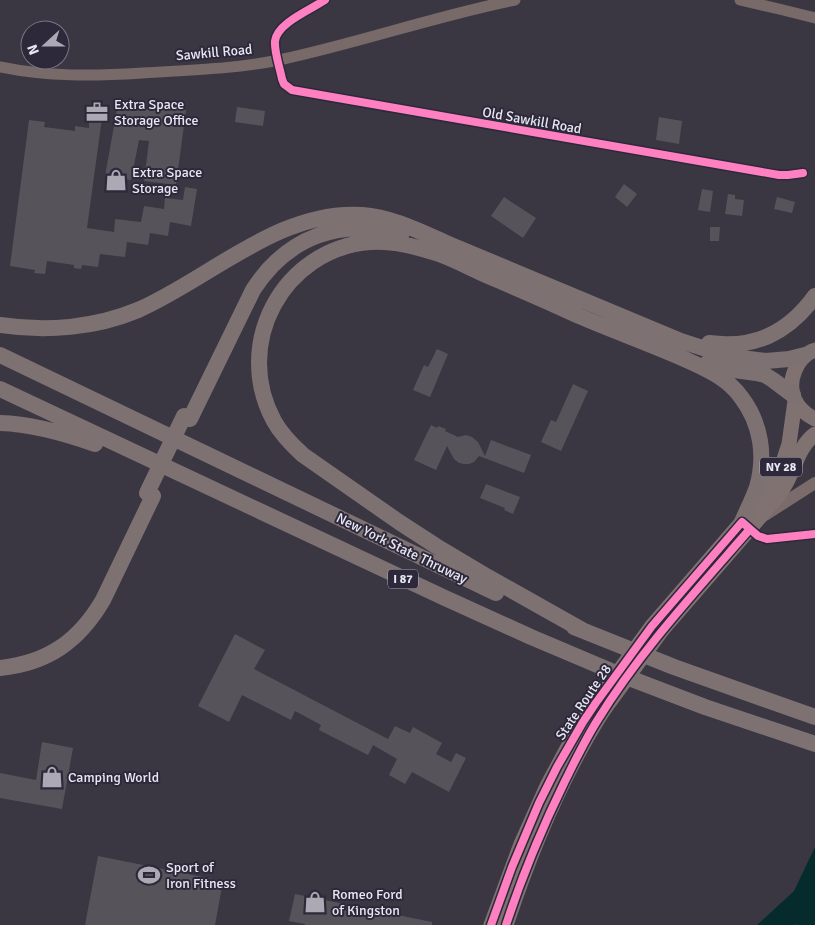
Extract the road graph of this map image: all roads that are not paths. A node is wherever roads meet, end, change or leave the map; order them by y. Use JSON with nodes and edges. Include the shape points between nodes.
{"nodes":[{"id":1,"x":326,"y":0,"type":"edge"},
{"id":2,"x":515,"y":0,"type":"edge"},
{"id":3,"x":740,"y":0,"type":"edge"},
{"id":4,"x":815,"y":18,"type":"edge"},
{"id":5,"x":278,"y":60,"type":"junction"},
{"id":6,"x":0,"y":67,"type":"edge"},
{"id":7,"x":803,"y":173,"type":"dead end"},
{"id":8,"x":406,"y":227,"type":"junction"},
{"id":9,"x":439,"y":254,"type":"junction"},
{"id":10,"x":815,"y":296,"type":"edge"},
{"id":11,"x":0,"y":325,"type":"edge"},
{"id":12,"x":649,"y":328,"type":"junction"},
{"id":13,"x":812,"y":351,"type":"edge"},
{"id":14,"x":674,"y":354,"type":"junction"},
{"id":15,"x":0,"y":355,"type":"edge"},
{"id":16,"x":0,"y":389,"type":"edge"},
{"id":17,"x":794,"y":398,"type":"junction"},
{"id":18,"x":187,"y":417,"type":"junction"},
{"id":19,"x":815,"y":419,"type":"edge"},
{"id":20,"x":0,"y":423,"type":"edge"},
{"id":21,"x":815,"y":434,"type":"edge"},
{"id":22,"x":195,"y":481,"type":"junction"},
{"id":23,"x":815,"y":483,"type":"edge"},
{"id":24,"x":150,"y":494,"type":"junction"},
{"id":25,"x":750,"y":521,"type":"junction"},
{"id":26,"x":584,"y":632,"type":"junction"},
{"id":27,"x":0,"y":662,"type":"edge"},
{"id":28,"x":0,"y":668,"type":"edge"},
{"id":29,"x":600,"y":706,"type":"junction"},
{"id":30,"x":815,"y":717,"type":"edge"},
{"id":31,"x":815,"y":744,"type":"edge"},
{"id":32,"x":491,"y":925,"type":"edge"},
{"id":33,"x":506,"y":925,"type":"edge"}],
"edges":[{"from":1,"to":5,"type":"street","name":"Old Sawkill Road","via":[[280,30],[275,39]]},
{"from":2,"to":5,"type":"street","name":"Sawkill Road"},
{"from":3,"to":4,"type":"street"},
{"from":5,"to":6,"type":"street","name":"Sawkill Road","via":[[221,68],[62,76]]},
{"from":5,"to":7,"type":"street","name":"Old Sawkill Road","via":[[284,84],[292,90],[779,175]]},
{"from":8,"to":11,"type":"highway","via":[[361,215],[306,222],[266,238],[168,295],[123,315],[92,324],[60,328]]},
{"from":8,"to":12,"type":"highway"},
{"from":8,"to":18,"type":"highway","via":[[374,220],[336,222],[298,236],[275,253],[254,275],[246,289]]},
{"from":9,"to":14,"type":"highway"},
{"from":9,"to":18,"type":"highway","via":[[384,230],[360,228],[324,233],[292,249],[271,266],[253,290]]},
{"from":9,"to":26,"type":"highway","via":[[391,242],[358,243],[324,255],[296,275],[280,294],[262,332],[259,368],[267,406],[286,438],[316,465],[445,551]]},
{"from":10,"to":12,"type":"highway","via":[[786,327],[749,343],[709,343]]},
{"from":12,"to":13,"type":"highway","via":[[703,349],[740,358],[778,360]]},
{"from":13,"to":17,"type":"highway","name":"State Route 28","via":[[794,373]]},
{"from":14,"to":17,"type":"highway","via":[[765,375]]},
{"from":14,"to":25,"type":"highway","via":[[717,375],[733,387],[748,406],[757,427],[761,450],[760,474]]},
{"from":15,"to":26,"type":"highway","name":"New York State Thruway","number":"I 87"},
{"from":16,"to":22,"type":"highway","name":"New York State Thruway","number":"I 87"},
{"from":17,"to":19,"type":"highway","via":[[804,412]]},
{"from":17,"to":25,"type":"highway","name":"State Route 28","number":"NY 28","via":[[789,444],[782,465]]},
{"from":18,"to":24,"type":"highway"},
{"from":20,"to":22,"type":"highway","via":[[62,433]]},
{"from":21,"to":25,"type":"highway","name":"State Route 28","number":"NY 28","via":[[803,446],[784,487]]},
{"from":22,"to":31,"type":"highway","name":"New York State Thruway","number":"I 87","via":[[565,652],[705,707]]},
{"from":23,"to":25,"type":"main road"},
{"from":24,"to":27,"type":"highway","via":[[83,619],[66,636],[46,648]]},
{"from":24,"to":28,"type":"highway","via":[[103,600],[88,623],[60,648],[39,659]]},
{"from":25,"to":29,"type":"highway","name":"State Route 28","number":"NY 28","bridge":true,"via":[[657,628]]},
{"from":26,"to":30,"type":"highway","name":"New York State Thruway","number":"I 87"},
{"from":29,"to":32,"type":"highway","name":"State Route 28","number":"NY 28","via":[[568,745],[547,786]]},
{"from":29,"to":33,"type":"highway","name":"State Route 28","number":"NY 28","via":[[549,813]]}]}
